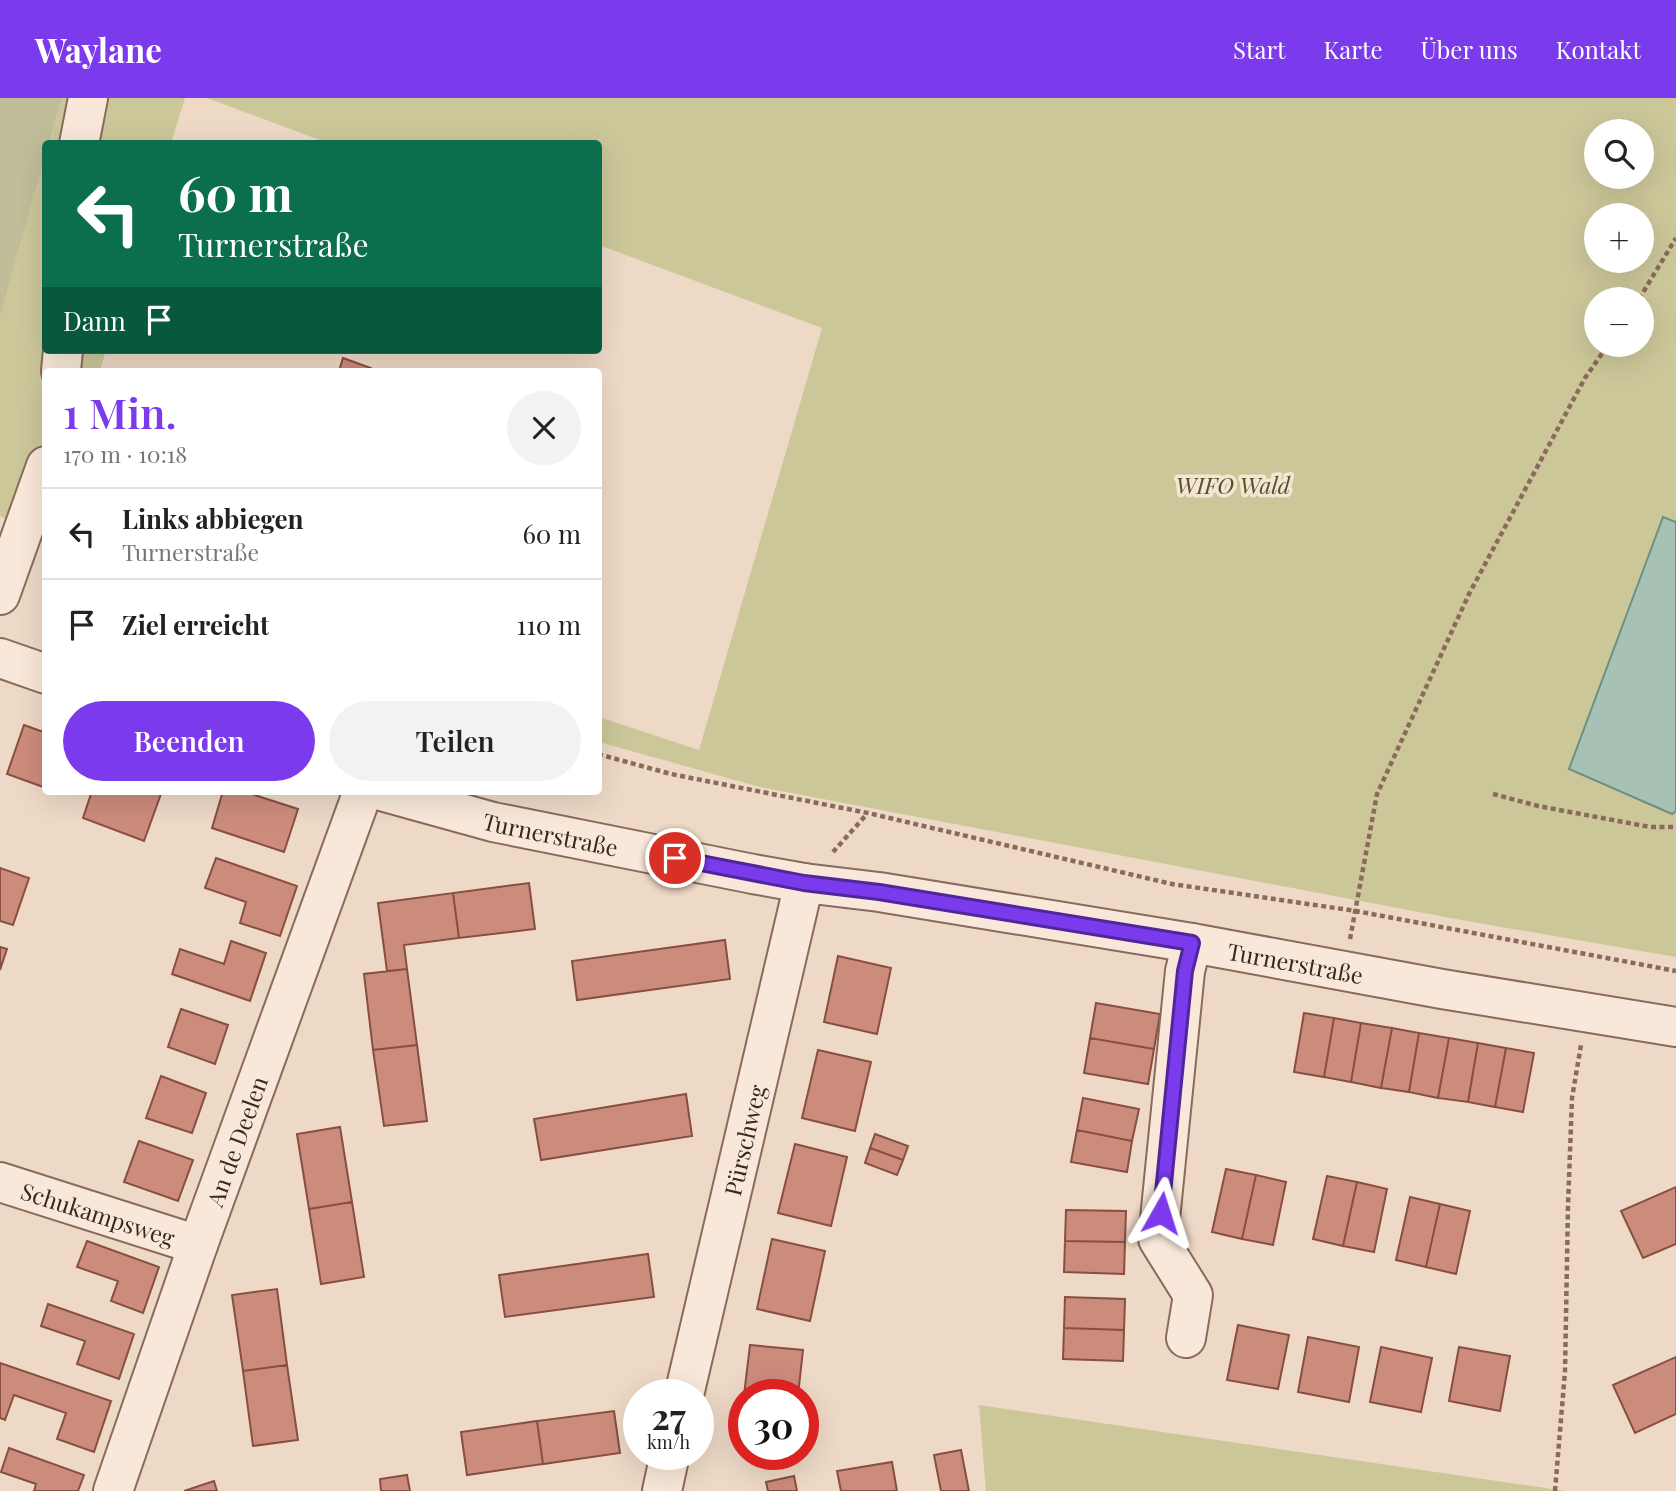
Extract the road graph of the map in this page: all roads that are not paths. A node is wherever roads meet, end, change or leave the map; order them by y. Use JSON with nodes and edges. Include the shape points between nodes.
{"nodes":[{"id":1,"x":88,"y":98,"type":"edge"},
{"id":2,"x":80,"y":140,"type":"edge"},
{"id":3,"x":42,"y":477,"type":"edge"},
{"id":4,"x":0,"y":596,"type":"edge"},
{"id":5,"x":0,"y":658,"type":"edge"},
{"id":6,"x":42,"y":673,"type":"edge"},
{"id":7,"x":362,"y":795,"type":"edge"},
{"id":8,"x":395,"y":795,"type":"edge"},
{"id":9,"x":804,"y":883,"type":"junction"},
{"id":10,"x":1192,"y":943,"type":"junction"},
{"id":11,"x":1676,"y":1027,"type":"edge"},
{"id":12,"x":0,"y":1182,"type":"edge"},
{"id":13,"x":198,"y":1245,"type":"junction"},
{"id":14,"x":1186,"y":1338,"type":"dead end"},
{"id":15,"x":688,"y":1379,"type":"edge"},
{"id":16,"x":667,"y":1470,"type":"edge"},
{"id":17,"x":113,"y":1491,"type":"edge"},
{"id":18,"x":662,"y":1491,"type":"edge"}],
"edges":[{"from":1,"to":2,"type":"street"},
{"from":3,"to":4,"type":"street"},
{"from":5,"to":6,"type":"street"},
{"from":7,"to":13,"type":"street","name":"An de Deelen"},
{"from":8,"to":9,"type":"street","name":"Turnerstraße","via":[[493,822]]},
{"from":9,"to":10,"type":"street","name":"Turnerstraße"},
{"from":9,"to":15,"type":"street","name":"Pürschweg"},
{"from":10,"to":11,"type":"street","name":"Turnerstraße"},
{"from":10,"to":14,"type":"street","via":[[1185,971],[1158,1238],[1193,1295]]},
{"from":12,"to":13,"type":"street","name":"Schukampsweg"},
{"from":13,"to":17,"type":"street","name":"An de Deelen"},
{"from":16,"to":18,"type":"street"}]}
